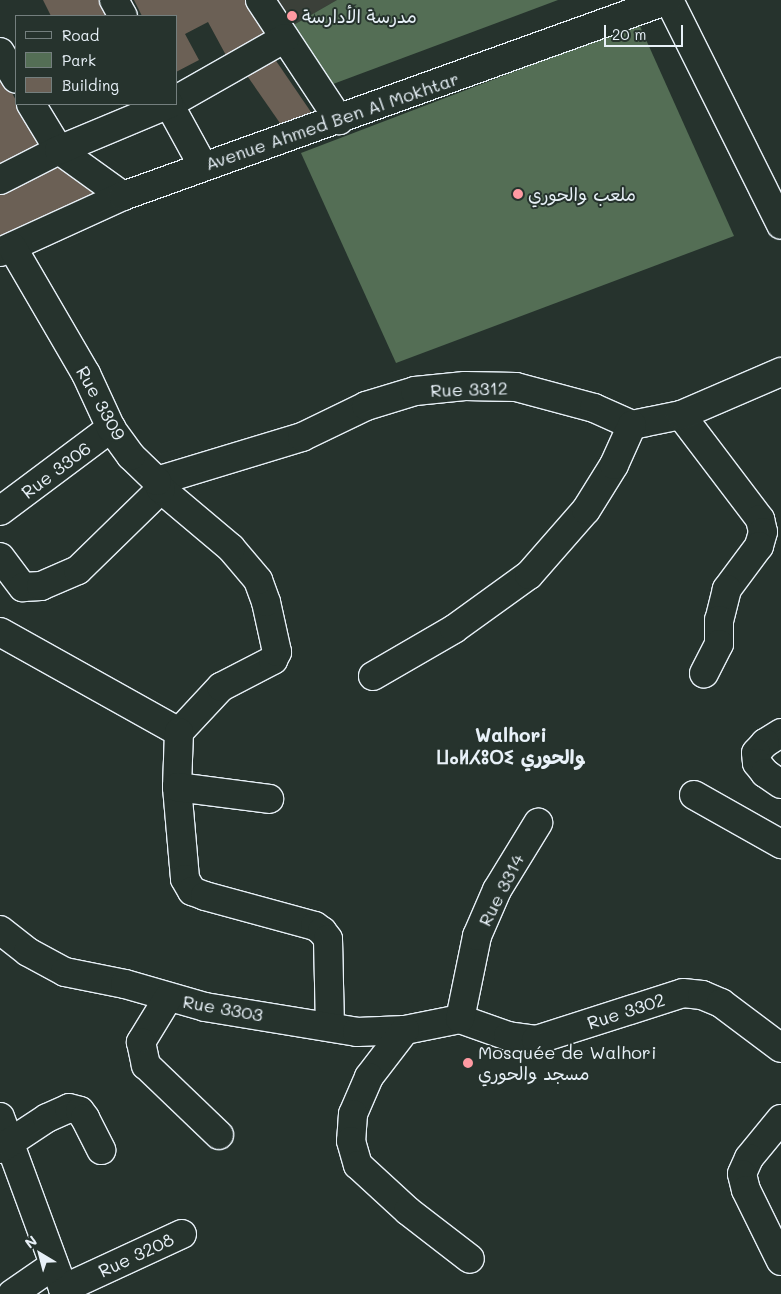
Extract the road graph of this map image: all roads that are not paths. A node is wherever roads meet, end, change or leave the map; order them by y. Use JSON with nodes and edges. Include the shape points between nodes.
{"nodes":[{"id":1,"x":114,"y":0,"type":"edge"},
{"id":2,"x":260,"y":0,"type":"edge"},
{"id":3,"x":668,"y":0,"type":"edge"},
{"id":4,"x":122,"y":15,"type":"edge"},
{"id":5,"x":285,"y":38,"type":"junction"},
{"id":6,"x":0,"y":52,"type":"edge"},
{"id":7,"x":15,"y":77,"type":"edge"},
{"id":8,"x":178,"y":99,"type":"edge"},
{"id":9,"x":32,"y":105,"type":"edge"},
{"id":10,"x":167,"y":105,"type":"edge"},
{"id":11,"x":170,"y":105,"type":"edge"},
{"id":12,"x":340,"y":120,"type":"junction"},
{"id":13,"x":59,"y":150,"type":"junction"},
{"id":14,"x":203,"y":166,"type":"junction"},
{"id":15,"x":0,"y":180,"type":"edge"},
{"id":16,"x":123,"y":196,"type":"junction"},
{"id":17,"x":775,"y":197,"type":"edge"},
{"id":18,"x":781,"y":225,"type":"edge"},
{"id":19,"x":6,"y":249,"type":"edge"},
{"id":20,"x":781,"y":372,"type":"edge"},
{"id":21,"x":681,"y":415,"type":"junction"},
{"id":22,"x":632,"y":425,"type":"junction"},
{"id":23,"x":111,"y":428,"type":"junction"},
{"id":24,"x":159,"y":485,"type":"junction"},
{"id":25,"x":0,"y":511,"type":"edge"},
{"id":26,"x":0,"y":557,"type":"edge"},
{"id":27,"x":0,"y":632,"type":"edge"},
{"id":28,"x":704,"y":673,"type":"dead end"},
{"id":29,"x":374,"y":676,"type":"dead end"},
{"id":30,"x":179,"y":732,"type":"junction"},
{"id":31,"x":781,"y":733,"type":"edge"},
{"id":32,"x":781,"y":784,"type":"edge"},
{"id":33,"x":177,"y":786,"type":"junction"},
{"id":34,"x":694,"y":794,"type":"dead end"},
{"id":35,"x":269,"y":799,"type":"dead end"},
{"id":36,"x":538,"y":823,"type":"dead end"},
{"id":37,"x":781,"y":844,"type":"edge"},
{"id":38,"x":0,"y":930,"type":"edge"},
{"id":39,"x":168,"y":998,"type":"junction"},
{"id":40,"x":460,"y":1019,"type":"junction"},
{"id":41,"x":330,"y":1025,"type":"junction"},
{"id":42,"x":405,"y":1030,"type":"junction"},
{"id":43,"x":781,"y":1048,"type":"edge"},
{"id":44,"x":0,"y":1117,"type":"edge"},
{"id":45,"x":781,"y":1119,"type":"edge"},
{"id":46,"x":219,"y":1134,"type":"dead end"},
{"id":47,"x":4,"y":1146,"type":"edge"},
{"id":48,"x":101,"y":1150,"type":"dead end"},
{"id":49,"x":182,"y":1234,"type":"dead end"},
{"id":50,"x":470,"y":1259,"type":"dead end"},
{"id":51,"x":781,"y":1261,"type":"edge"},
{"id":52,"x":61,"y":1283,"type":"edge"},
{"id":53,"x":12,"y":1294,"type":"edge"}],
"edges":[{"from":1,"to":4,"type":"street"},
{"from":2,"to":5,"type":"street"},
{"from":3,"to":12,"type":"street","name":"Avenue Ahmed Ben Al Mokhtar"},
{"from":3,"to":17,"type":"street"},
{"from":5,"to":8,"type":"street"},
{"from":5,"to":12,"type":"street"},
{"from":6,"to":7,"type":"street"},
{"from":9,"to":13,"type":"street"},
{"from":10,"to":13,"type":"street"},
{"from":11,"to":14,"type":"street"},
{"from":12,"to":14,"type":"street","name":"Avenue Ahmed Ben Al Mokhtar"},
{"from":13,"to":15,"type":"street"},
{"from":13,"to":16,"type":"street"},
{"from":14,"to":16,"type":"street","name":"Avenue Ahmed Ben Al Mokhtar"},
{"from":16,"to":19,"type":"street","name":"Avenue Ahmed Ben Al Mokhtar"},
{"from":17,"to":18,"type":"street"},
{"from":19,"to":23,"type":"street","name":"Rue 3309","via":[[86,374]]},
{"from":20,"to":21,"type":"street"},
{"from":21,"to":22,"type":"street"},
{"from":21,"to":28,"type":"street","via":[[760,519],[764,532],[759,546],[727,589],[719,620],[719,644]]},
{"from":22,"to":24,"type":"street","name":"Rue 3312","via":[[594,408],[516,387],[465,386],[423,390],[366,406],[302,437]]},
{"from":22,"to":29,"type":"street","via":[[614,465],[586,510],[529,575],[454,629]]},
{"from":23,"to":24,"type":"street","name":"Rue 3309","via":[[131,456]]},
{"from":23,"to":25,"type":"street","name":"Rue 3306"},
{"from":24,"to":26,"type":"street","via":[[109,543],[71,573],[40,586],[23,587]]},
{"from":24,"to":30,"type":"street","name":"Rue 3309","via":[[231,548],[258,580],[276,643],[275,657],[221,687]]},
{"from":27,"to":30,"type":"street"},
{"from":30,"to":33,"type":"street"},
{"from":31,"to":32,"type":"street","via":[[764,743],[756,753],[757,763],[765,773]]},
{"from":33,"to":35,"type":"street"},
{"from":33,"to":41,"type":"street","via":[[181,854],[185,879],[192,891],[315,926],[328,938]]},
{"from":34,"to":37,"type":"street"},
{"from":36,"to":40,"type":"street","name":"Rue 3314","via":[[497,890],[477,936]]},
{"from":38,"to":39,"type":"street","name":"Rue 3303","via":[[28,952],[65,972],[125,984]]},
{"from":39,"to":41,"type":"street","name":"Rue 3303"},
{"from":39,"to":46,"type":"street","via":[[141,1042],[146,1065]]},
{"from":40,"to":42,"type":"street","name":"Rue 3303"},
{"from":40,"to":43,"type":"street","name":"Rue 3302","via":[[508,1036],[536,1040],[684,993],[702,995],[721,1003]]},
{"from":41,"to":42,"type":"street","name":"Rue 3303","via":[[357,1032]]},
{"from":42,"to":50,"type":"street","via":[[369,1077],[353,1114],[353,1149],[358,1165],[408,1211]]},
{"from":44,"to":47,"type":"street"},
{"from":45,"to":51,"type":"street","via":[[749,1158],[742,1174],[746,1190]]},
{"from":47,"to":48,"type":"street","via":[[46,1118],[69,1108],[80,1111]]},
{"from":47,"to":52,"type":"street"},
{"from":49,"to":52,"type":"street","name":"Rue 3208"},
{"from":52,"to":53,"type":"street","name":"Rue 3208"}]}
